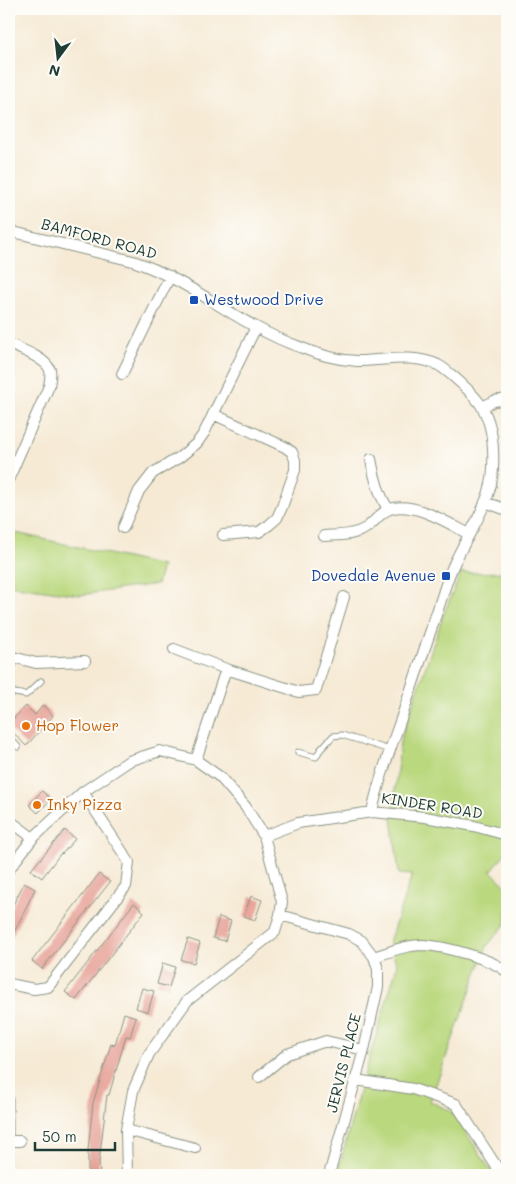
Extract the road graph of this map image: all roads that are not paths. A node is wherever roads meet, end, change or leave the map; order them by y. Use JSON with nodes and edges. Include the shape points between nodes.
{"nodes":[{"id":1,"x":9,"y":231,"type":"edge"},
{"id":2,"x":170,"y":276,"type":"junction"},
{"id":3,"x":256,"y":327,"type":"junction"},
{"id":4,"x":9,"y":344,"type":"edge"},
{"id":5,"x":122,"y":374,"type":"dead end"},
{"id":6,"x":507,"y":399,"type":"edge"},
{"id":7,"x":482,"y":407,"type":"junction"},
{"id":8,"x":213,"y":414,"type":"junction"},
{"id":9,"x":371,"y":459,"type":"dead end"},
{"id":10,"x":9,"y":478,"type":"edge"},
{"id":11,"x":486,"y":502,"type":"junction"},
{"id":12,"x":388,"y":510,"type":"junction"},
{"id":13,"x":507,"y":510,"type":"edge"},
{"id":14,"x":123,"y":528,"type":"dead end"},
{"id":15,"x":469,"y":534,"type":"junction"},
{"id":16,"x":223,"y":535,"type":"dead end"},
{"id":17,"x":324,"y":536,"type":"dead end"},
{"id":18,"x":344,"y":597,"type":"dead end"},
{"id":19,"x":174,"y":649,"type":"dead end"},
{"id":20,"x":10,"y":660,"type":"edge"},
{"id":21,"x":85,"y":661,"type":"dead end"},
{"id":22,"x":226,"y":669,"type":"junction"},
{"id":23,"x":41,"y":681,"type":"dead end"},
{"id":24,"x":9,"y":689,"type":"edge"},
{"id":25,"x":9,"y":737,"type":"edge"},
{"id":26,"x":18,"y":747,"type":"dead end"},
{"id":27,"x":390,"y":750,"type":"junction"},
{"id":28,"x":298,"y":752,"type":"dead end"},
{"id":29,"x":196,"y":760,"type":"junction"},
{"id":30,"x":83,"y":792,"type":"junction"},
{"id":31,"x":372,"y":812,"type":"junction"},
{"id":32,"x":9,"y":820,"type":"edge"},
{"id":33,"x":507,"y":835,"type":"edge"},
{"id":34,"x":264,"y":836,"type":"junction"},
{"id":35,"x":33,"y":838,"type":"junction"},
{"id":36,"x":9,"y":869,"type":"edge"},
{"id":37,"x":280,"y":915,"type":"junction"},
{"id":38,"x":374,"y":957,"type":"junction"},
{"id":39,"x":507,"y":972,"type":"edge"},
{"id":40,"x":9,"y":984,"type":"edge"},
{"id":41,"x":364,"y":1050,"type":"junction"},
{"id":42,"x":259,"y":1077,"type":"dead end"},
{"id":43,"x":356,"y":1080,"type":"junction"},
{"id":44,"x":10,"y":1097,"type":"dead end"},
{"id":45,"x":126,"y":1130,"type":"junction"},
{"id":46,"x":13,"y":1141,"type":"edge"},
{"id":47,"x":195,"y":1148,"type":"dead end"},
{"id":48,"x":127,"y":1175,"type":"edge"},
{"id":49,"x":329,"y":1175,"type":"edge"},
{"id":50,"x":502,"y":1175,"type":"edge"}],
"edges":[{"from":1,"to":2,"type":"street","name":"BAMFORD ROAD","via":[[133,261]]},
{"from":2,"to":3,"type":"street","name":"BAMFORD ROAD"},
{"from":2,"to":5,"type":"street"},
{"from":3,"to":7,"type":"street","name":"BAMFORD ROAD","via":[[294,346],[338,359],[406,358],[439,366],[465,386]]},
{"from":3,"to":8,"type":"street"},
{"from":4,"to":10,"type":"street","via":[[45,362],[51,376]]},
{"from":6,"to":7,"type":"street"},
{"from":7,"to":11,"type":"street","name":"BAMFORD ROAD","via":[[491,435],[493,455]]},
{"from":8,"to":14,"type":"street","via":[[197,443],[147,480]]},
{"from":8,"to":16,"type":"street","via":[[285,447],[295,460],[294,476],[276,518],[269,526],[259,532]]},
{"from":9,"to":12,"type":"street","via":[[380,496]]},
{"from":11,"to":13,"type":"street"},
{"from":11,"to":15,"type":"street","name":"BAMFORD ROAD"},
{"from":12,"to":15,"type":"street","via":[[421,511]]},
{"from":12,"to":17,"type":"street","via":[[357,533]]},
{"from":15,"to":27,"type":"street","name":"BAMFORD ROAD","via":[[452,566]]},
{"from":18,"to":22,"type":"street","via":[[316,690],[299,692]]},
{"from":19,"to":22,"type":"street"},
{"from":20,"to":21,"type":"street","via":[[36,663]]},
{"from":22,"to":29,"type":"street"},
{"from":23,"to":24,"type":"lane","via":[[26,695]]},
{"from":25,"to":26,"type":"lane"},
{"from":27,"to":28,"type":"lane","via":[[342,735],[333,736],[316,758]]},
{"from":27,"to":31,"type":"street"},
{"from":29,"to":30,"type":"street","via":[[160,751],[129,761]]},
{"from":29,"to":34,"type":"street","via":[[220,777],[245,806]]},
{"from":30,"to":35,"type":"street"},
{"from":30,"to":40,"type":"street","via":[[129,862],[126,886],[48,987],[34,989]]},
{"from":31,"to":33,"type":"street","name":"KINDER ROAD","via":[[425,817]]},
{"from":31,"to":34,"type":"street","name":"KINDER ROAD","via":[[298,823]]},
{"from":32,"to":35,"type":"street"},
{"from":34,"to":37,"type":"street","via":[[282,902]]},
{"from":35,"to":36,"type":"street"},
{"from":37,"to":38,"type":"street","via":[[349,934],[362,941]]},
{"from":37,"to":45,"type":"street","via":[[275,932],[186,1001],[169,1024],[149,1054],[133,1091]]},
{"from":38,"to":39,"type":"street","via":[[422,945],[477,957]]},
{"from":38,"to":41,"type":"street","name":"JERVIS PLACE","via":[[378,987]]},
{"from":41,"to":42,"type":"street","via":[[326,1040],[287,1054]]},
{"from":41,"to":43,"type":"street","name":"JERVIS PLACE"},
{"from":43,"to":49,"type":"street","name":"JERVIS PLACE"},
{"from":43,"to":50,"type":"street","via":[[413,1089],[456,1104]]},
{"from":44,"to":46,"type":"lane"},
{"from":45,"to":47,"type":"street"},
{"from":45,"to":48,"type":"street"}]}
